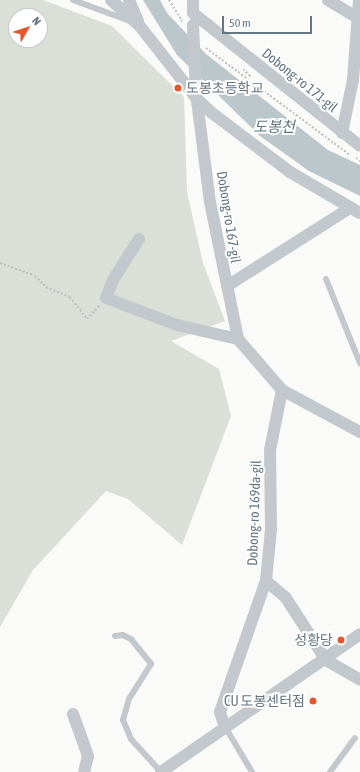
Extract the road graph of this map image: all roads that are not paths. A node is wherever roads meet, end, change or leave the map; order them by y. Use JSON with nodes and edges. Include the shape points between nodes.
{"nodes":[{"id":1,"x":73,"y":0,"type":"edge"},
{"id":2,"x":111,"y":0,"type":"edge"},
{"id":3,"x":129,"y":0,"type":"edge"},
{"id":4,"x":193,"y":0,"type":"edge"},
{"id":5,"x":328,"y":0,"type":"edge"},
{"id":6,"x":359,"y":0,"type":"edge"},
{"id":7,"x":358,"y":18,"type":"edge"},
{"id":8,"x":191,"y":21,"type":"junction"},
{"id":9,"x":139,"y":25,"type":"junction"},
{"id":10,"x":196,"y":96,"type":"junction"},
{"id":11,"x":342,"y":133,"type":"junction"},
{"id":12,"x":360,"y":146,"type":"edge"},
{"id":13,"x":355,"y":211,"type":"edge"},
{"id":14,"x":139,"y":239,"type":"dead end"},
{"id":15,"x":326,"y":280,"type":"dead end"},
{"id":16,"x":227,"y":286,"type":"junction"},
{"id":17,"x":238,"y":339,"type":"junction"},
{"id":18,"x":360,"y":363,"type":"edge"},
{"id":19,"x":282,"y":390,"type":"junction"},
{"id":20,"x":360,"y":432,"type":"edge"},
{"id":21,"x":266,"y":581,"type":"junction"},
{"id":22,"x":360,"y":634,"type":"edge"},
{"id":23,"x":115,"y":636,"type":"dead end"},
{"id":24,"x":326,"y":660,"type":"junction"},
{"id":25,"x":360,"y":680,"type":"edge"},
{"id":26,"x":73,"y":714,"type":"dead end"},
{"id":27,"x":224,"y":725,"type":"junction"},
{"id":28,"x":355,"y":738,"type":"dead end"},
{"id":29,"x":84,"y":772,"type":"edge"},
{"id":30,"x":161,"y":772,"type":"edge"},
{"id":31,"x":252,"y":772,"type":"edge"},
{"id":32,"x":330,"y":772,"type":"edge"}],
"edges":[{"from":1,"to":9,"type":"lane"},
{"from":2,"to":9,"type":"street"},
{"from":3,"to":9,"type":"street"},
{"from":4,"to":8,"type":"street"},
{"from":5,"to":7,"type":"street"},
{"from":6,"to":7,"type":"street","name":"Dobong-ro 171-gil"},
{"from":7,"to":11,"type":"street","name":"Dobong-ro 171-gil","via":[[353,80]]},
{"from":8,"to":10,"type":"street","name":"Dobong-ro 167-gil","bridge":true},
{"from":8,"to":11,"type":"street","name":"Dobong-ro 171-gil"},
{"from":9,"to":10,"type":"street"},
{"from":10,"to":13,"type":"street","via":[[290,172]]},
{"from":10,"to":16,"type":"street","name":"Dobong-ro 167-gil","via":[[210,202]]},
{"from":11,"to":12,"type":"street","name":"Dobong-ro 171-gil"},
{"from":13,"to":16,"type":"street"},
{"from":14,"to":17,"type":"street","via":[[113,280],[106,298],[177,325]]},
{"from":15,"to":18,"type":"lane"},
{"from":16,"to":17,"type":"street","name":"Dobong-ro 167-gil"},
{"from":17,"to":19,"type":"street","name":"Dobong-ro 167-gil"},
{"from":19,"to":20,"type":"street","name":"Dobong-ro 167-gil"},
{"from":19,"to":21,"type":"street","name":"Dobong-ro 169da-gil","via":[[270,450],[271,528]]},
{"from":21,"to":24,"type":"street","via":[[286,598]]},
{"from":21,"to":27,"type":"street","name":"Dobong-ro 169da-gil","via":[[220,712]]},
{"from":22,"to":24,"type":"street"},
{"from":23,"to":30,"type":"lane","via":[[122,635],[131,639],[151,664],[128,699],[123,720],[131,739]]},
{"from":24,"to":25,"type":"street"},
{"from":24,"to":27,"type":"street"},
{"from":26,"to":29,"type":"street","via":[[88,756]]},
{"from":27,"to":30,"type":"street"},
{"from":27,"to":31,"type":"lane"},
{"from":28,"to":32,"type":"lane"}]}
